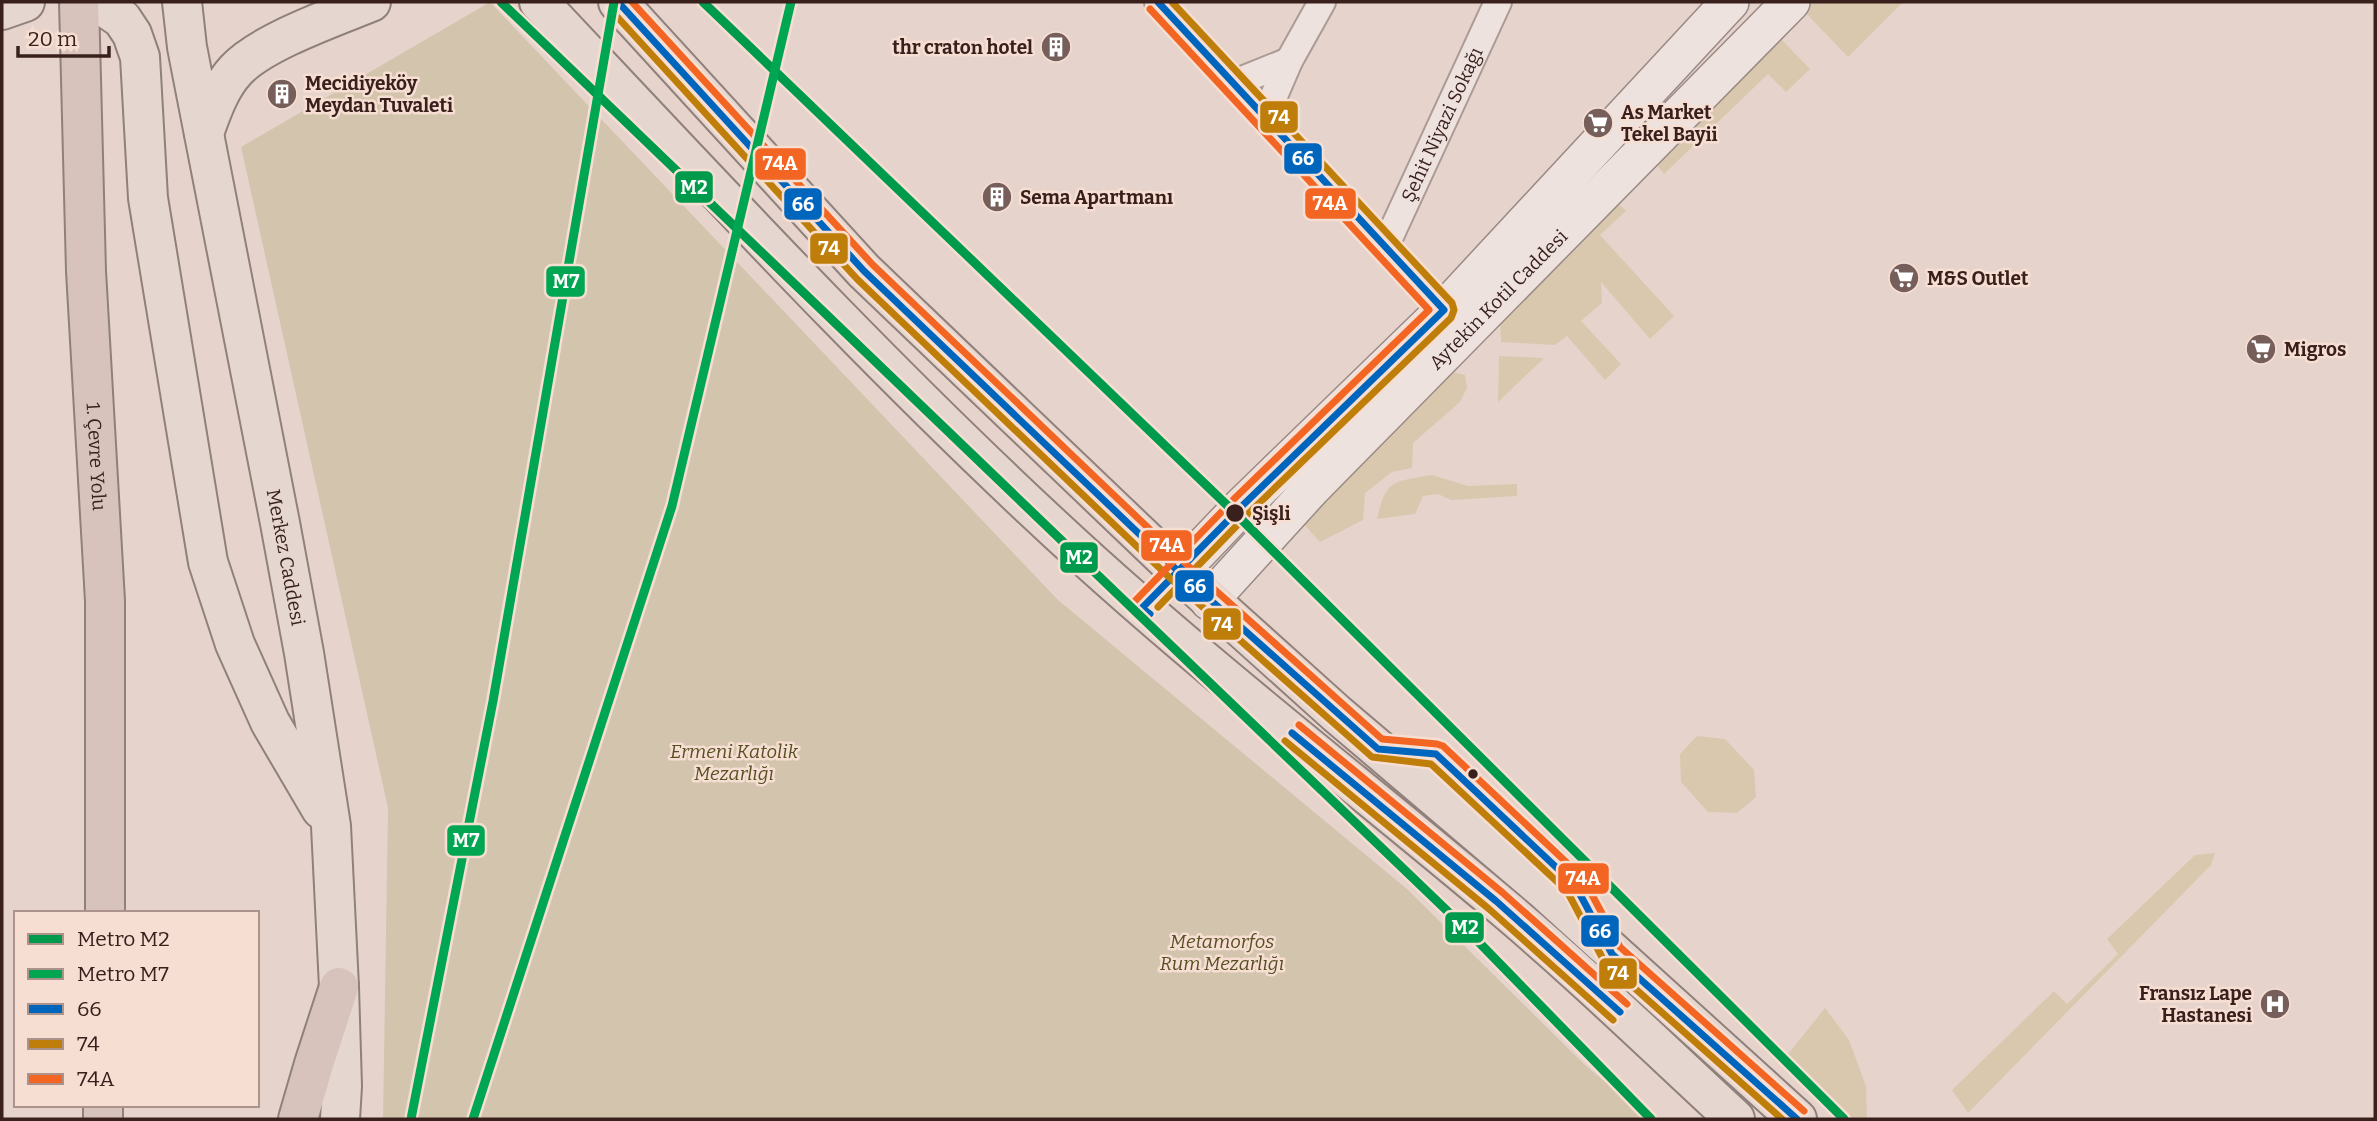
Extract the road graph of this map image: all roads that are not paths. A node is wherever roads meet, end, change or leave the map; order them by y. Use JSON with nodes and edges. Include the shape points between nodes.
{"nodes":[{"id":1,"x":25,"y":2,"type":"edge"},
{"id":2,"x":79,"y":2,"type":"edge"},
{"id":3,"x":97,"y":2,"type":"edge"},
{"id":4,"x":182,"y":2,"type":"edge"},
{"id":5,"x":371,"y":2,"type":"edge"},
{"id":6,"x":539,"y":2,"type":"edge"},
{"id":7,"x":618,"y":2,"type":"edge"},
{"id":8,"x":1158,"y":2,"type":"edge"},
{"id":9,"x":1322,"y":2,"type":"edge"},
{"id":10,"x":1498,"y":2,"type":"edge"},
{"id":11,"x":1730,"y":2,"type":"edge"},
{"id":12,"x":1791,"y":2,"type":"edge"},
{"id":13,"x":2,"y":10,"type":"edge"},
{"id":14,"x":1289,"y":61,"type":"junction"},
{"id":15,"x":1232,"y":84,"type":"junction"},
{"id":16,"x":1264,"y":119,"type":"junction"},
{"id":17,"x":204,"y":133,"type":"junction"},
{"id":18,"x":1385,"y":247,"type":"junction"},
{"id":19,"x":1444,"y":310,"type":"junction"},
{"id":20,"x":1179,"y":572,"type":"junction"},
{"id":21,"x":1209,"y":601,"type":"junction"},
{"id":22,"x":1142,"y":608,"type":"junction"},
{"id":23,"x":1178,"y":637,"type":"junction"},
{"id":24,"x":331,"y":826,"type":"junction"},
{"id":25,"x":105,"y":911,"type":"edge"},
{"id":26,"x":339,"y":987,"type":"junction"},
{"id":27,"x":299,"y":1119,"type":"edge"},
{"id":28,"x":340,"y":1119,"type":"edge"},
{"id":29,"x":1735,"y":1119,"type":"edge"},
{"id":30,"x":1797,"y":1119,"type":"edge"}],
"edges":[{"from":1,"to":13,"type":"main road"},
{"from":2,"to":25,"type":"highway","name":"1. Çevre Yolu","via":[[86,271],[105,601]]},
{"from":3,"to":24,"type":"main road","via":[[122,19],[140,57],[148,198],[208,562],[235,644],[270,722]]},
{"from":4,"to":17,"type":"main road","name":"Merkez Caddesi"},
{"from":5,"to":17,"type":"main road","via":[[253,55],[223,88]]},
{"from":6,"to":22,"type":"main road","via":[[891,373]]},
{"from":7,"to":20,"type":"main road","via":[[864,271]]},
{"from":8,"to":15,"type":"street"},
{"from":9,"to":14,"type":"street"},
{"from":10,"to":18,"type":"street","name":"Şehit Niyazi Sokağı"},
{"from":11,"to":19,"type":"main road","name":"Aytekin Kotil Caddesi"},
{"from":12,"to":21,"type":"main road","name":"Aytekin Kotil Caddesi","via":[[1311,489]]},
{"from":14,"to":15,"type":"street"},
{"from":14,"to":16,"type":"street"},
{"from":15,"to":16,"type":"street"},
{"from":16,"to":18,"type":"street"},
{"from":17,"to":24,"type":"main road","name":"Merkez Caddesi","via":[[304,653]]},
{"from":18,"to":19,"type":"street"},
{"from":19,"to":20,"type":"main road","name":"Aytekin Kotil Caddesi"},
{"from":20,"to":21,"type":"main road"},
{"from":20,"to":22,"type":"main road"},
{"from":21,"to":23,"type":"main road"},
{"from":21,"to":30,"type":"main road","via":[[1543,889]]},
{"from":22,"to":23,"type":"main road"},
{"from":23,"to":29,"type":"main road","via":[[1496,901]]},
{"from":24,"to":26,"type":"main road","name":"Merkez Caddesi"},
{"from":26,"to":27,"type":"highway"},
{"from":26,"to":28,"type":"main road","name":"Merkez Caddesi"}]}
